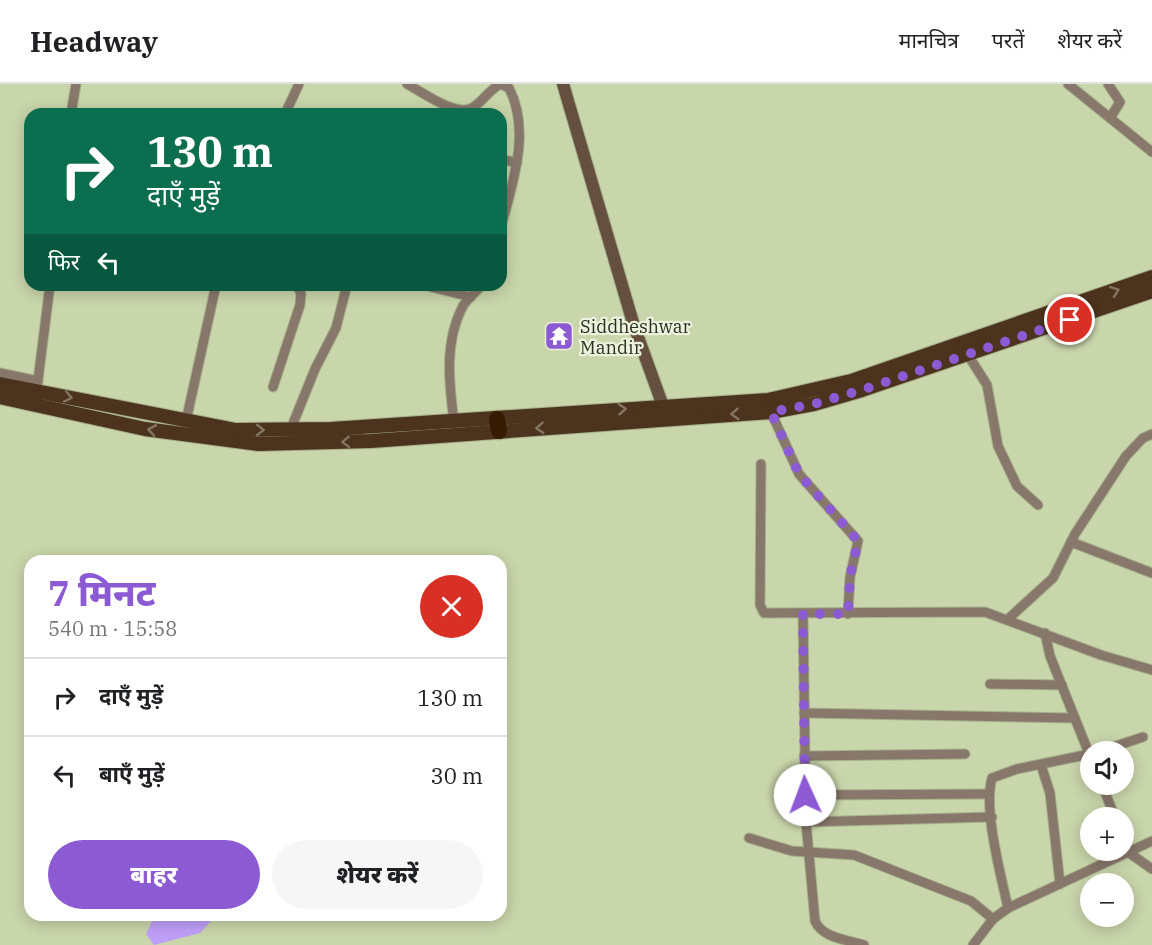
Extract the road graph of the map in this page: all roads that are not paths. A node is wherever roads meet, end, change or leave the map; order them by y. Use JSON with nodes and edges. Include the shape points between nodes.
{"nodes":[{"id":1,"x":76,"y":84,"type":"edge"},
{"id":2,"x":299,"y":84,"type":"edge"},
{"id":3,"x":407,"y":84,"type":"edge"},
{"id":4,"x":563,"y":84,"type":"edge"},
{"id":5,"x":1068,"y":84,"type":"edge"},
{"id":6,"x":1108,"y":84,"type":"edge"},
{"id":7,"x":72,"y":108,"type":"edge"},
{"id":8,"x":288,"y":108,"type":"edge"},
{"id":9,"x":452,"y":108,"type":"edge"},
{"id":10,"x":471,"y":108,"type":"edge"},
{"id":11,"x":1110,"y":118,"type":"junction"},
{"id":12,"x":1152,"y":152,"type":"edge"},
{"id":13,"x":507,"y":160,"type":"edge"},
{"id":14,"x":517,"y":163,"type":"junction"},
{"id":15,"x":507,"y":202,"type":"edge"},
{"id":16,"x":1152,"y":277,"type":"edge"},
{"id":17,"x":49,"y":291,"type":"edge"},
{"id":18,"x":215,"y":291,"type":"edge"},
{"id":19,"x":300,"y":291,"type":"edge"},
{"id":20,"x":345,"y":291,"type":"edge"},
{"id":21,"x":447,"y":291,"type":"edge"},
{"id":22,"x":476,"y":291,"type":"edge"},
{"id":23,"x":1152,"y":291,"type":"edge"},
{"id":24,"x":471,"y":297,"type":"junction"},
{"id":25,"x":969,"y":355,"type":"junction"},
{"id":26,"x":0,"y":373,"type":"edge"},
{"id":27,"x":37,"y":386,"type":"junction"},
{"id":28,"x":273,"y":387,"type":"dead end"},
{"id":29,"x":4,"y":391,"type":"edge"},
{"id":30,"x":34,"y":405,"type":"junction"},
{"id":31,"x":663,"y":406,"type":"junction"},
{"id":32,"x":771,"y":412,"type":"junction"},
{"id":33,"x":186,"y":421,"type":"junction"},
{"id":34,"x":454,"y":422,"type":"junction"},
{"id":35,"x":498,"y":425,"type":"junction"},
{"id":36,"x":290,"y":431,"type":"junction"},
{"id":37,"x":1152,"y":434,"type":"edge"},
{"id":38,"x":761,"y":464,"type":"dead end"},
{"id":39,"x":1038,"y":505,"type":"dead end"},
{"id":40,"x":1071,"y":542,"type":"junction"},
{"id":41,"x":1152,"y":573,"type":"edge"},
{"id":42,"x":803,"y":614,"type":"junction"},
{"id":43,"x":848,"y":614,"type":"junction"},
{"id":44,"x":1008,"y":619,"type":"junction"},
{"id":45,"x":1045,"y":633,"type":"junction"},
{"id":46,"x":1152,"y":670,"type":"edge"},
{"id":47,"x":990,"y":684,"type":"dead end"},
{"id":48,"x":1062,"y":685,"type":"junction"},
{"id":49,"x":804,"y":713,"type":"junction"},
{"id":50,"x":1075,"y":718,"type":"junction"},
{"id":51,"x":1143,"y":737,"type":"dead end"},
{"id":52,"x":1084,"y":741,"type":"edge"},
{"id":53,"x":1131,"y":741,"type":"edge"},
{"id":54,"x":965,"y":754,"type":"dead end"},
{"id":55,"x":804,"y":756,"type":"junction"},
{"id":56,"x":1080,"y":757,"type":"edge"},
{"id":57,"x":1041,"y":765,"type":"junction"},
{"id":58,"x":805,"y":795,"type":"junction"},
{"id":59,"x":989,"y":795,"type":"junction"},
{"id":60,"x":992,"y":817,"type":"junction"},
{"id":61,"x":806,"y":822,"type":"junction"},
{"id":62,"x":749,"y":838,"type":"dead end"},
{"id":63,"x":1152,"y":842,"type":"edge"},
{"id":64,"x":1134,"y":850,"type":"edge"},
{"id":65,"x":808,"y":853,"type":"junction"},
{"id":66,"x":1134,"y":856,"type":"edge"},
{"id":67,"x":1109,"y":861,"type":"edge"},
{"id":68,"x":1152,"y":869,"type":"edge"},
{"id":69,"x":1060,"y":884,"type":"junction"},
{"id":70,"x":1008,"y":908,"type":"junction"},
{"id":71,"x":993,"y":919,"type":"junction"},
{"id":72,"x":975,"y":944,"type":"edge"},
{"id":73,"x":864,"y":945,"type":"edge"}],
"edges":[{"from":1,"to":7,"type":"street"},
{"from":2,"to":8,"type":"street"},
{"from":3,"to":9,"type":"street"},
{"from":4,"to":31,"type":"street","via":[[634,326]]},
{"from":5,"to":11,"type":"street"},
{"from":6,"to":11,"type":"street","via":[[1120,102]]},
{"from":10,"to":14,"type":"street","via":[[496,86],[509,88],[520,123]]},
{"from":11,"to":12,"type":"street"},
{"from":13,"to":14,"type":"street"},
{"from":14,"to":15,"type":"street"},
{"from":31,"to":16,"type":"main road","one_way":true,"via":[[768,400],[851,381]]},
{"from":17,"to":27,"type":"street"},
{"from":18,"to":33,"type":"street"},
{"from":19,"to":28,"type":"street","via":[[300,305]]},
{"from":20,"to":36,"type":"street","via":[[336,328]]},
{"from":21,"to":24,"type":"street"},
{"from":22,"to":24,"type":"street"},
{"from":23,"to":25,"type":"main road"},
{"from":24,"to":34,"type":"street","via":[[462,309],[448,357]]},
{"from":25,"to":32,"type":"main road","via":[[852,393]]},
{"from":25,"to":39,"type":"street","via":[[987,385],[998,446],[1017,486]]},
{"from":26,"to":27,"type":"street"},
{"from":27,"to":29,"type":"main road"},
{"from":27,"to":30,"type":"street"},
{"from":27,"to":33,"type":"main road","one_way":true},
{"from":29,"to":30,"type":"main road"},
{"from":35,"to":30,"type":"main road","one_way":true,"via":[[371,441],[258,444],[186,436]]},
{"from":35,"to":31,"type":"main road","one_way":true},
{"from":32,"to":35,"type":"main road","one_way":true},
{"from":32,"to":43,"type":"street","via":[[799,474],[858,541],[850,577]]},
{"from":33,"to":36,"type":"main road","one_way":true,"via":[[236,430]]},
{"from":34,"to":35,"type":"main road"},
{"from":34,"to":36,"type":"main road"},
{"from":37,"to":40,"type":"street","via":[[1126,456]]},
{"from":38,"to":42,"type":"street","via":[[760,605],[764,613]]},
{"from":40,"to":41,"type":"street"},
{"from":40,"to":44,"type":"street","via":[[1053,578]]},
{"from":42,"to":43,"type":"street"},
{"from":42,"to":49,"type":"street"},
{"from":43,"to":44,"type":"street","via":[[978,611]]},
{"from":44,"to":45,"type":"street"},
{"from":45,"to":46,"type":"street"},
{"from":45,"to":48,"type":"street"},
{"from":47,"to":48,"type":"street"},
{"from":48,"to":50,"type":"street"},
{"from":49,"to":50,"type":"street"},
{"from":49,"to":55,"type":"street"},
{"from":50,"to":52,"type":"street"},
{"from":51,"to":53,"type":"street"},
{"from":54,"to":55,"type":"street"},
{"from":55,"to":58,"type":"street"},
{"from":56,"to":57,"type":"street"},
{"from":57,"to":59,"type":"street","via":[[998,774],[992,778]]},
{"from":57,"to":69,"type":"street","via":[[1050,793]]},
{"from":58,"to":59,"type":"street"},
{"from":58,"to":61,"type":"street"},
{"from":59,"to":60,"type":"street"},
{"from":60,"to":61,"type":"street"},
{"from":60,"to":70,"type":"street"},
{"from":61,"to":65,"type":"street"},
{"from":62,"to":65,"type":"street"},
{"from":63,"to":64,"type":"street"},
{"from":65,"to":71,"type":"street","via":[[854,855],[971,901]]},
{"from":65,"to":73,"type":"street","via":[[818,928]]},
{"from":66,"to":68,"type":"street"},
{"from":67,"to":69,"type":"street"},
{"from":69,"to":70,"type":"street"},
{"from":70,"to":71,"type":"street"},
{"from":71,"to":72,"type":"street"}]}
